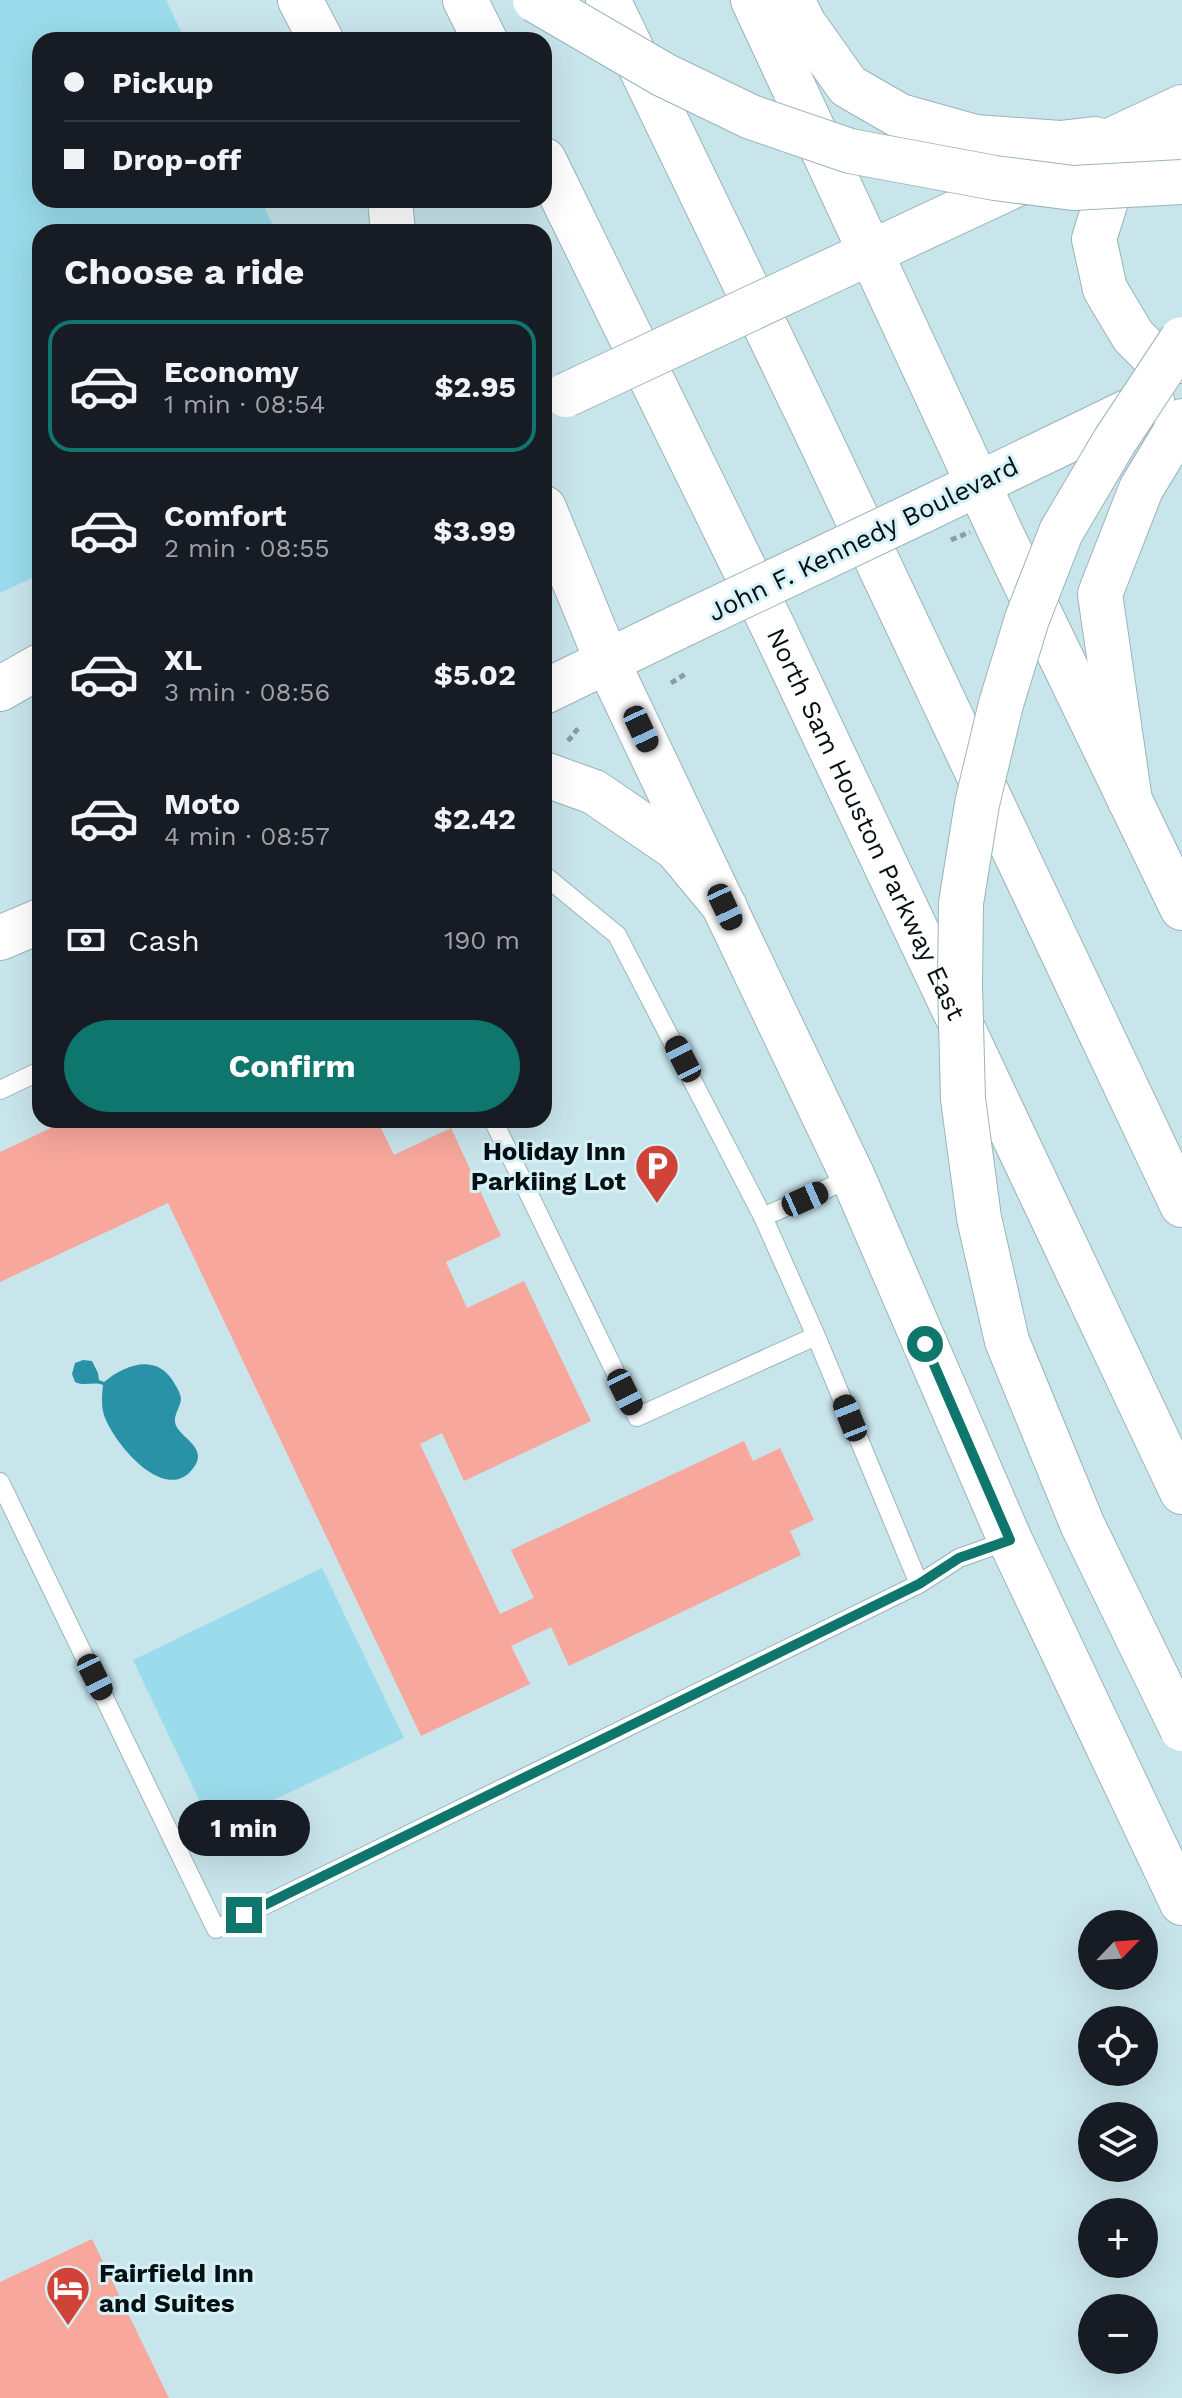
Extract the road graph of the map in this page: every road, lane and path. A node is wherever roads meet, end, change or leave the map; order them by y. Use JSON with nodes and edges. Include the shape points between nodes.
{"nodes":[{"id":1,"x":300,"y":0,"type":"edge"},
{"id":2,"x":465,"y":0,"type":"edge"},
{"id":3,"x":535,"y":0,"type":"edge"},
{"id":4,"x":608,"y":0,"type":"edge"},
{"id":5,"x":753,"y":0,"type":"edge"},
{"id":6,"x":792,"y":0,"type":"edge"},
{"id":7,"x":317,"y":32,"type":"edge"},
{"id":8,"x":481,"y":32,"type":"edge"},
{"id":9,"x":1182,"y":107,"type":"edge"},
{"id":10,"x":1125,"y":135,"type":"junction"},
{"id":11,"x":1182,"y":148,"type":"edge"},
{"id":12,"x":552,"y":176,"type":"edge"},
{"id":13,"x":1182,"y":182,"type":"edge"},
{"id":14,"x":870,"y":253,"type":"junction"},
{"id":15,"x":1182,"y":339,"type":"edge"},
{"id":16,"x":1182,"y":361,"type":"edge"},
{"id":17,"x":1182,"y":385,"type":"edge"},
{"id":18,"x":555,"y":400,"type":"edge"},
{"id":19,"x":1182,"y":421,"type":"edge"},
{"id":20,"x":978,"y":485,"type":"junction"},
{"id":21,"x":552,"y":527,"type":"edge"},
{"id":22,"x":607,"y":661,"type":"junction"},
{"id":23,"x":32,"y":671,"type":"edge"},
{"id":24,"x":552,"y":688,"type":"edge"},
{"id":25,"x":0,"y":689,"type":"edge"},
{"id":26,"x":552,"y":777,"type":"edge"},
{"id":27,"x":1130,"y":801,"type":"junction"},
{"id":28,"x":552,"y":882,"type":"edge"},
{"id":29,"x":725,"y":907,"type":"junction"},
{"id":30,"x":1182,"y":908,"type":"edge"},
{"id":31,"x":32,"y":924,"type":"edge"},
{"id":32,"x":0,"y":938,"type":"edge"},
{"id":33,"x":32,"y":1075,"type":"edge"},
{"id":34,"x":0,"y":1090,"type":"edge"},
{"id":35,"x":497,"y":1128,"type":"edge"},
{"id":36,"x":853,"y":1177,"type":"junction"},
{"id":37,"x":1182,"y":1205,"type":"edge"},
{"id":38,"x":763,"y":1217,"type":"junction"},
{"id":39,"x":816,"y":1336,"type":"junction"},
{"id":40,"x":0,"y":1482,"type":"edge"},
{"id":41,"x":1182,"y":1492,"type":"edge"},
{"id":42,"x":1010,"y":1540,"type":"junction"},
{"id":43,"x":919,"y":1584,"type":"junction"},
{"id":44,"x":1182,"y":1729,"type":"edge"},
{"id":45,"x":1182,"y":1903,"type":"edge"}],
"edges":[{"from":1,"to":7,"type":"main road"},
{"from":2,"to":8,"type":"main road"},
{"from":3,"to":13,"type":"main road","bridge":true,"via":[[664,75],[751,117],[850,151],[1073,188]]},
{"from":4,"to":37,"type":"main road"},
{"from":5,"to":14,"type":"main road"},
{"from":6,"to":10,"type":"main road","via":[[848,86],[900,116],[975,137],[1060,143]]},
{"from":9,"to":10,"type":"main road"},
{"from":10,"to":14,"type":"main road"},
{"from":11,"to":16,"type":"main road","via":[[1111,185],[1094,239],[1105,289],[1133,336],[1156,359]]},
{"from":12,"to":41,"type":"main road","name":"North Sam Houston Parkway East","via":[[774,629]]},
{"from":14,"to":18,"type":"main road","bridge":true},
{"from":14,"to":20,"type":"main road"},
{"from":15,"to":44,"type":"main road","bridge":true,"via":[[1061,532],[1027,619],[977,804],[961,903],[960,985],[963,1099],[979,1218],[1007,1341],[1083,1526]]},
{"from":17,"to":20,"type":"main road","name":"John F. Kennedy Boulevard"},
{"from":19,"to":27,"type":"main road","via":[[1141,489],[1100,594]]},
{"from":20,"to":22,"type":"main road","name":"John F. Kennedy Boulevard","bridge":true},
{"from":20,"to":27,"type":"main road"},
{"from":21,"to":22,"type":"main road"},
{"from":22,"to":24,"type":"main road","name":"John F. Kennedy Boulevard"},
{"from":22,"to":29,"type":"main road"},
{"from":23,"to":25,"type":"main road"},
{"from":26,"to":29,"type":"main road","via":[[594,792],[676,848]]},
{"from":27,"to":30,"type":"main road"},
{"from":28,"to":38,"type":"lane","via":[[617,935]]},
{"from":29,"to":36,"type":"main road"},
{"from":31,"to":32,"type":"main road"},
{"from":33,"to":34,"type":"lane"},
{"from":35,"to":39,"type":"lane","via":[[637,1417]]},
{"from":36,"to":38,"type":"lane"},
{"from":36,"to":42,"type":"main road"},
{"from":38,"to":39,"type":"lane"},
{"from":39,"to":43,"type":"lane"},
{"from":40,"to":43,"type":"lane","via":[[216,1929]]},
{"from":42,"to":43,"type":"lane","via":[[959,1558]]},
{"from":42,"to":45,"type":"main road"}]}
